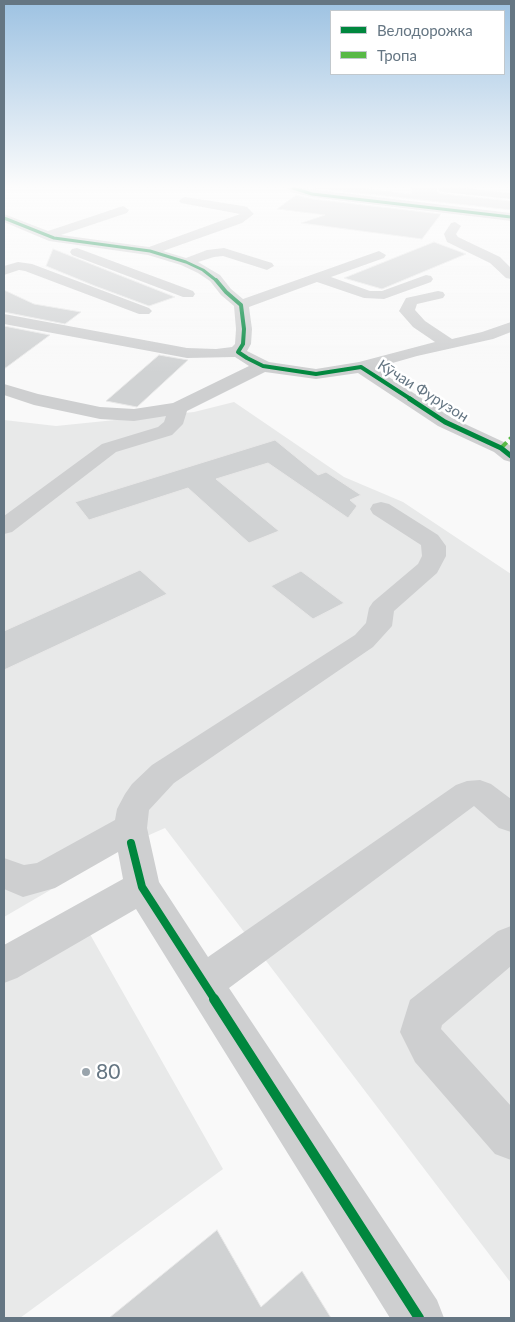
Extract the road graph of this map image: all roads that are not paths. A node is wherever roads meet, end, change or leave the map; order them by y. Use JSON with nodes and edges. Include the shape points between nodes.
{"nodes":[{"id":1,"x":130,"y":250,"type":"edge"},
{"id":2,"x":164,"y":250,"type":"edge"},
{"id":3,"x":473,"y":250,"type":"edge"},
{"id":4,"x":77,"y":252,"type":"dead end"},
{"id":5,"x":156,"y":253,"type":"junction"},
{"id":6,"x":379,"y":255,"type":"dead end"},
{"id":7,"x":186,"y":262,"type":"junction"},
{"id":8,"x":267,"y":266,"type":"dead end"},
{"id":9,"x":121,"y":268,"type":"junction"},
{"id":10,"x":4,"y":270,"type":"edge"},
{"id":11,"x":511,"y":275,"type":"edge"},
{"id":12,"x":318,"y":278,"type":"junction"},
{"id":13,"x":426,"y":279,"type":"dead end"},
{"id":14,"x":73,"y":284,"type":"junction"},
{"id":15,"x":188,"y":294,"type":"dead end"},
{"id":16,"x":438,"y":295,"type":"dead end"},
{"id":17,"x":241,"y":305,"type":"junction"},
{"id":18,"x":144,"y":311,"type":"dead end"},
{"id":19,"x":4,"y":319,"type":"edge"},
{"id":20,"x":511,"y":327,"type":"edge"},
{"id":21,"x":4,"y":332,"type":"edge"},
{"id":22,"x":449,"y":344,"type":"junction"},
{"id":23,"x":82,"y":345,"type":"dead end"},
{"id":24,"x":238,"y":352,"type":"junction"},
{"id":25,"x":263,"y":366,"type":"junction"},
{"id":26,"x":362,"y":368,"type":"junction"},
{"id":27,"x":4,"y":389,"type":"edge"},
{"id":28,"x":178,"y":408,"type":"junction"},
{"id":29,"x":508,"y":447,"type":"edge"},
{"id":30,"x":381,"y":509,"type":"dead end"},
{"id":31,"x":4,"y":527,"type":"edge"},
{"id":32,"x":511,"y":818,"type":"edge"},
{"id":33,"x":131,"y":835,"type":"junction"},
{"id":34,"x":4,"y":873,"type":"edge"},
{"id":35,"x":142,"y":888,"type":"junction"},
{"id":36,"x":511,"y":943,"type":"edge"},
{"id":37,"x":4,"y":965,"type":"edge"},
{"id":38,"x":204,"y":983,"type":"junction"},
{"id":39,"x":511,"y":1138,"type":"edge"},
{"id":40,"x":419,"y":1318,"type":"edge"}],
"edges":[{"from":1,"to":5,"type":"street"},
{"from":2,"to":5,"type":"street"},
{"from":3,"to":11,"type":"street","via":[[495,260]]},
{"from":4,"to":9,"type":"street"},
{"from":5,"to":7,"type":"street"},
{"from":5,"to":9,"type":"street"},
{"from":6,"to":12,"type":"street"},
{"from":7,"to":8,"type":"street","via":[[224,252]]},
{"from":7,"to":17,"type":"street","via":[[215,278]]},
{"from":9,"to":14,"type":"street"},
{"from":9,"to":15,"type":"street"},
{"from":10,"to":14,"type":"street","via":[[27,267]]},
{"from":12,"to":13,"type":"street","via":[[369,295],[384,295]]},
{"from":12,"to":17,"type":"street"},
{"from":14,"to":18,"type":"street"},
{"from":16,"to":22,"type":"street","via":[[411,301],[407,311],[419,324]]},
{"from":17,"to":24,"type":"street","via":[[244,329]]},
{"from":19,"to":24,"type":"street","via":[[187,353]]},
{"from":20,"to":22,"type":"street"},
{"from":21,"to":23,"type":"street"},
{"from":22,"to":26,"type":"street"},
{"from":24,"to":25,"type":"street","name":"Кӯчаи Фурузон"},
{"from":25,"to":26,"type":"street","name":"Кӯчаи Фурузон","via":[[316,374]]},
{"from":25,"to":28,"type":"street"},
{"from":26,"to":29,"type":"street","name":"Кӯчаи Фурузон","via":[[445,422]]},
{"from":27,"to":28,"type":"street","via":[[34,400],[100,413],[134,415]]},
{"from":28,"to":31,"type":"street","via":[[174,424],[165,431],[109,448]]},
{"from":30,"to":33,"type":"street","via":[[430,540],[434,556],[428,568],[382,608],[379,626],[364,642],[163,774],[136,803]]},
{"from":32,"to":38,"type":"street","via":[[480,793],[467,794]]},
{"from":33,"to":34,"type":"street","via":[[43,877],[23,881]]},
{"from":33,"to":35,"type":"street"},
{"from":35,"to":37,"type":"street"},
{"from":35,"to":38,"type":"street"},
{"from":36,"to":39,"type":"street","via":[[424,1014],[420,1032],[429,1048]]},
{"from":38,"to":40,"type":"street"}]}
